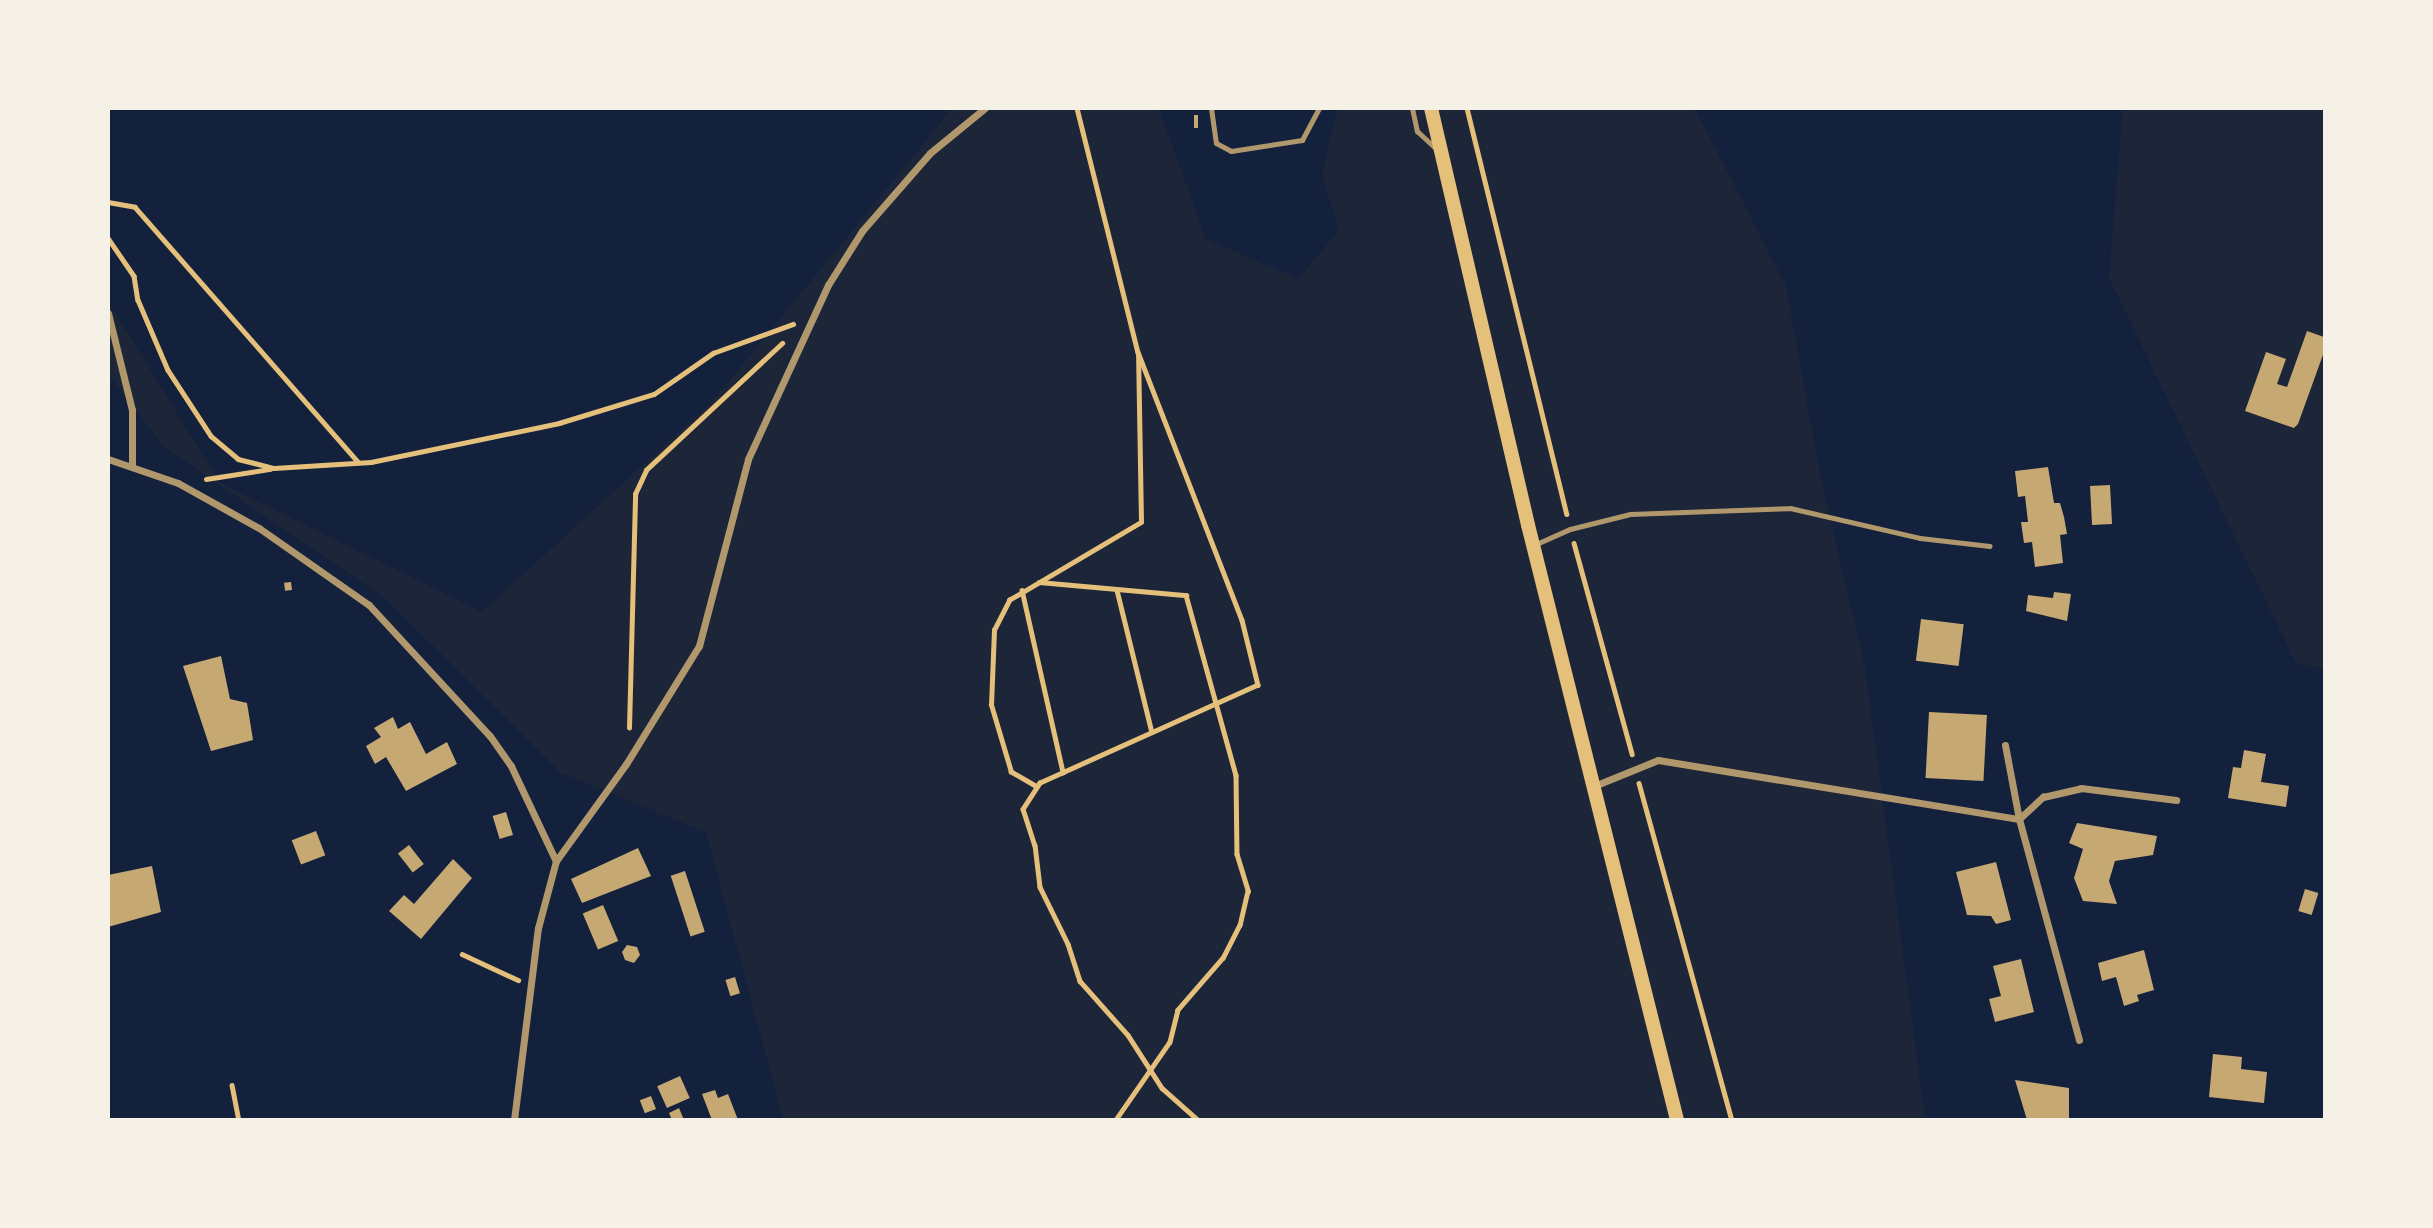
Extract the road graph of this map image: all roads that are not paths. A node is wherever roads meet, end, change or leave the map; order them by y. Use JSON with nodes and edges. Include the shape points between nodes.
{"nodes":[{"id":1,"x":985,"y":108,"type":"edge"},
{"id":2,"x":1211,"y":108,"type":"edge"},
{"id":3,"x":1318,"y":108,"type":"edge"},
{"id":4,"x":1412,"y":108,"type":"edge"},
{"id":5,"x":1432,"y":108,"type":"edge"},
{"id":6,"x":1442,"y":155,"type":"junction"},
{"id":7,"x":108,"y":313,"type":"edge"},
{"id":8,"x":108,"y":459,"type":"edge"},
{"id":9,"x":132,"y":464,"type":"junction"},
{"id":10,"x":1533,"y":546,"type":"junction"},
{"id":11,"x":1990,"y":546,"type":"dead end"},
{"id":12,"x":2005,"y":745,"type":"dead end"},
{"id":13,"x":1593,"y":786,"type":"junction"},
{"id":14,"x":2176,"y":800,"type":"dead end"},
{"id":15,"x":2019,"y":820,"type":"junction"},
{"id":16,"x":556,"y":861,"type":"junction"},
{"id":17,"x":2079,"y":1040,"type":"dead end"},
{"id":18,"x":514,"y":1119,"type":"edge"},
{"id":19,"x":1677,"y":1119,"type":"edge"}],
"edges":[{"from":1,"to":16,"type":"street","via":[[930,153],[862,231],[810,317],[748,459],[699,646],[626,764]]},
{"from":2,"to":3,"type":"lane","via":[[1216,143],[1231,151],[1301,140]]},
{"from":4,"to":6,"type":"lane","via":[[1417,131]]},
{"from":5,"to":6,"type":"main road"},
{"from":6,"to":10,"type":"main road"},
{"from":7,"to":9,"type":"street","via":[[132,410]]},
{"from":8,"to":9,"type":"street"},
{"from":9,"to":16,"type":"street","via":[[178,483],[301,555],[369,605],[490,736],[511,766]]},
{"from":10,"to":11,"type":"lane","via":[[1570,528],[1630,514],[1790,508],[1920,538]]},
{"from":10,"to":13,"type":"main road"},
{"from":12,"to":15,"type":"street"},
{"from":13,"to":15,"type":"street","via":[[1658,761]]},
{"from":13,"to":19,"type":"main road"},
{"from":14,"to":15,"type":"street","via":[[2081,788],[2043,797]]},
{"from":15,"to":17,"type":"street"},
{"from":16,"to":18,"type":"street","via":[[544,890]]}]}
